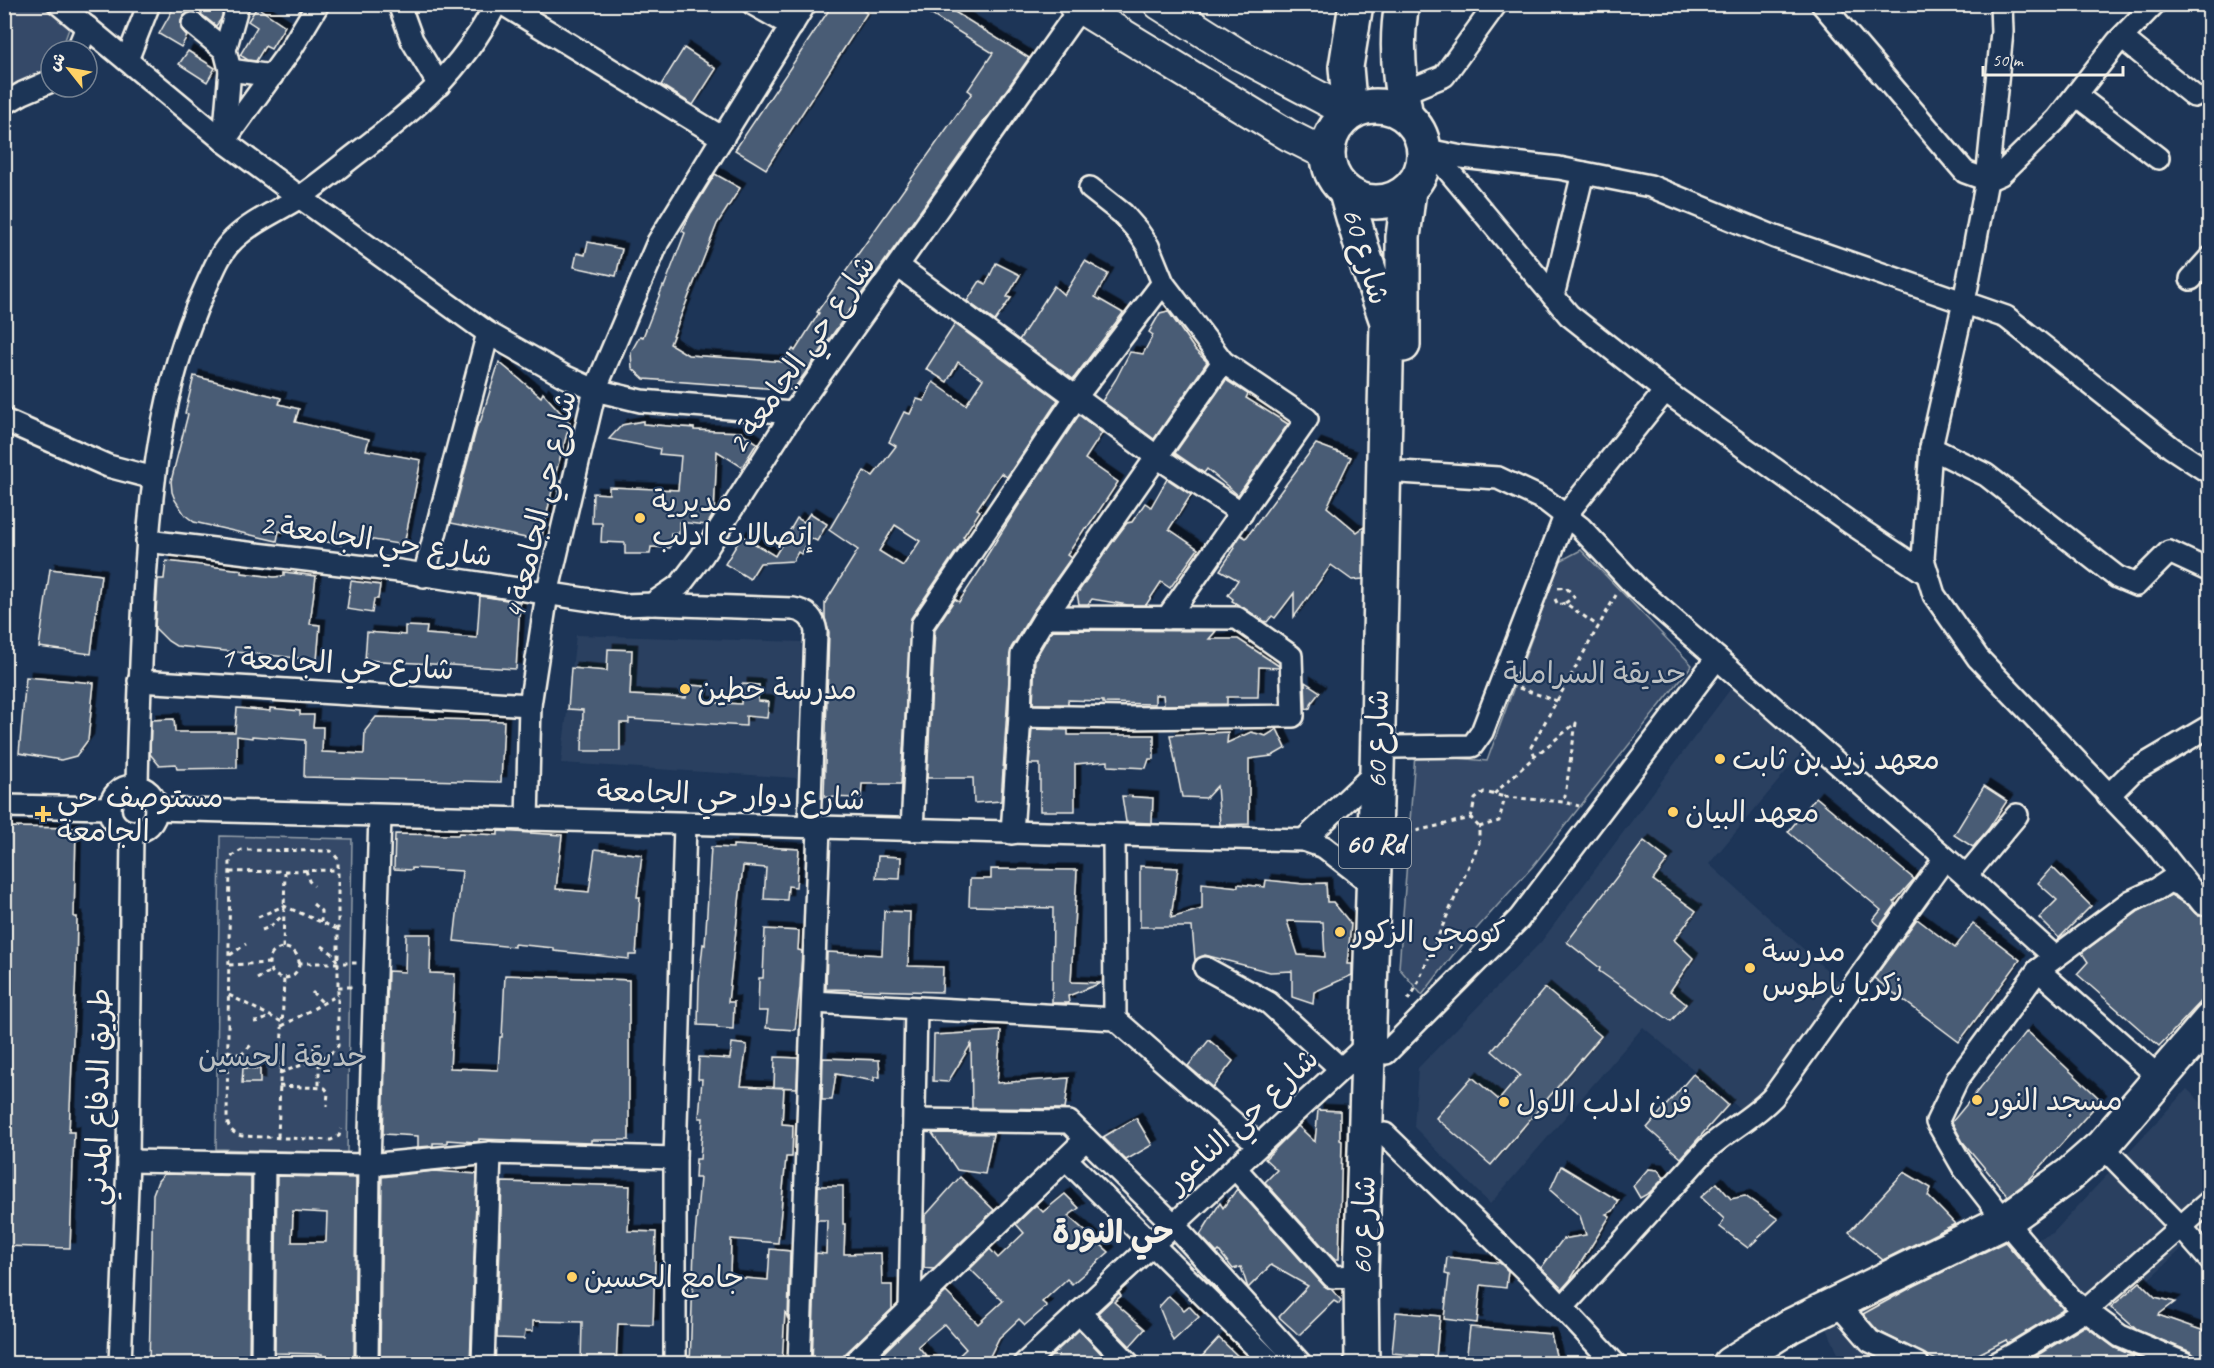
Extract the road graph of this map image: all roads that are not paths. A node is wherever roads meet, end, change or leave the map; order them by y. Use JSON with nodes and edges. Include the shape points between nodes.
{"nodes":[{"id":1,"x":59,"y":4,"type":"edge"},
{"id":2,"x":149,"y":4,"type":"edge"},
{"id":3,"x":238,"y":4,"type":"edge"},
{"id":4,"x":318,"y":4,"type":"edge"},
{"id":5,"x":399,"y":4,"type":"edge"},
{"id":6,"x":496,"y":4,"type":"edge"},
{"id":7,"x":503,"y":4,"type":"edge"},
{"id":8,"x":753,"y":4,"type":"edge"},
{"id":9,"x":805,"y":4,"type":"edge"},
{"id":10,"x":1160,"y":4,"type":"edge"},
{"id":11,"x":1496,"y":4,"type":"edge"},
{"id":12,"x":1822,"y":4,"type":"edge"},
{"id":13,"x":2001,"y":4,"type":"edge"},
{"id":14,"x":2154,"y":4,"type":"edge"},
{"id":15,"x":1077,"y":7,"type":"edge"},
{"id":16,"x":1354,"y":15,"type":"edge"},
{"id":17,"x":1400,"y":17,"type":"edge"},
{"id":18,"x":193,"y":24,"type":"dead end"},
{"id":19,"x":792,"y":26,"type":"junction"},
{"id":20,"x":87,"y":27,"type":"junction"},
{"id":21,"x":2122,"y":38,"type":"junction"},
{"id":22,"x":82,"y":39,"type":"edge"},
{"id":23,"x":127,"y":60,"type":"junction"},
{"id":24,"x":228,"y":60,"type":"junction"},
{"id":25,"x":272,"y":76,"type":"junction"},
{"id":26,"x":439,"y":85,"type":"junction"},
{"id":27,"x":39,"y":86,"type":"edge"},
{"id":28,"x":2076,"y":95,"type":"junction"},
{"id":29,"x":2194,"y":96,"type":"dead end"},
{"id":30,"x":4,"y":104,"type":"edge"},
{"id":31,"x":1350,"y":113,"type":"junction"},
{"id":32,"x":1414,"y":122,"type":"junction"},
{"id":33,"x":723,"y":138,"type":"junction"},
{"id":34,"x":224,"y":141,"type":"junction"},
{"id":35,"x":1328,"y":155,"type":"junction"},
{"id":36,"x":2158,"y":158,"type":"dead end"},
{"id":37,"x":1583,"y":173,"type":"junction"},
{"id":38,"x":1987,"y":180,"type":"junction"},
{"id":39,"x":1090,"y":188,"type":"dead end"},
{"id":40,"x":1409,"y":190,"type":"junction"},
{"id":41,"x":1346,"y":193,"type":"junction"},
{"id":42,"x":300,"y":197,"type":"junction"},
{"id":43,"x":2210,"y":258,"type":"edge"},
{"id":44,"x":898,"y":266,"type":"junction"},
{"id":45,"x":2191,"y":279,"type":"dead end"},
{"id":46,"x":1163,"y":283,"type":"junction"},
{"id":47,"x":1553,"y":296,"type":"junction"},
{"id":48,"x":1964,"y":302,"type":"junction"},
{"id":49,"x":488,"y":333,"type":"junction"},
{"id":50,"x":1223,"y":362,"type":"junction"},
{"id":51,"x":595,"y":390,"type":"junction"},
{"id":52,"x":1665,"y":391,"type":"junction"},
{"id":53,"x":1076,"y":397,"type":"junction"},
{"id":54,"x":792,"y":413,"type":"junction"},
{"id":55,"x":4,"y":420,"type":"edge"},
{"id":56,"x":1931,"y":448,"type":"junction"},
{"id":57,"x":1157,"y":457,"type":"junction"},
{"id":58,"x":1400,"y":472,"type":"junction"},
{"id":59,"x":2210,"y":473,"type":"edge"},
{"id":60,"x":154,"y":478,"type":"junction"},
{"id":61,"x":1242,"y":513,"type":"junction"},
{"id":62,"x":1565,"y":516,"type":"junction"},
{"id":63,"x":147,"y":541,"type":"junction"},
{"id":64,"x":2210,"y":571,"type":"edge"},
{"id":65,"x":1928,"y":574,"type":"junction"},
{"id":66,"x":424,"y":576,"type":"junction"},
{"id":67,"x":547,"y":594,"type":"junction"},
{"id":68,"x":652,"y":604,"type":"junction"},
{"id":69,"x":1045,"y":617,"type":"junction"},
{"id":70,"x":1167,"y":618,"type":"junction"},
{"id":71,"x":1717,"y":658,"type":"junction"},
{"id":72,"x":139,"y":681,"type":"junction"},
{"id":73,"x":530,"y":705,"type":"junction"},
{"id":74,"x":1020,"y":716,"type":"junction"},
{"id":75,"x":2210,"y":726,"type":"edge"},
{"id":76,"x":1385,"y":759,"type":"junction"},
{"id":77,"x":137,"y":786,"type":"junction"},
{"id":78,"x":2108,"y":796,"type":"junction"},
{"id":79,"x":4,"y":806,"type":"edge"},
{"id":80,"x":110,"y":808,"type":"junction"},
{"id":81,"x":156,"y":809,"type":"junction"},
{"id":82,"x":2017,"y":814,"type":"dead end"},
{"id":83,"x":380,"y":816,"type":"junction"},
{"id":84,"x":527,"y":820,"type":"junction"},
{"id":85,"x":685,"y":824,"type":"junction"},
{"id":86,"x":814,"y":827,"type":"junction"},
{"id":87,"x":912,"y":830,"type":"junction"},
{"id":88,"x":132,"y":832,"type":"junction"},
{"id":89,"x":1012,"y":833,"type":"junction"},
{"id":90,"x":1114,"y":835,"type":"junction"},
{"id":91,"x":1304,"y":840,"type":"junction"},
{"id":92,"x":1945,"y":858,"type":"junction"},
{"id":93,"x":1966,"y":876,"type":"junction"},
{"id":94,"x":1373,"y":885,"type":"junction"},
{"id":95,"x":2206,"y":906,"type":"edge"},
{"id":96,"x":2046,"y":963,"type":"junction"},
{"id":97,"x":1205,"y":968,"type":"dead end"},
{"id":98,"x":813,"y":1002,"type":"junction"},
{"id":99,"x":916,"y":1009,"type":"junction"},
{"id":100,"x":1115,"y":1019,"type":"junction"},
{"id":101,"x":2210,"y":1020,"type":"edge"},
{"id":102,"x":1380,"y":1044,"type":"junction"},
{"id":103,"x":1341,"y":1069,"type":"junction"},
{"id":104,"x":2160,"y":1078,"type":"junction"},
{"id":105,"x":915,"y":1120,"type":"junction"},
{"id":106,"x":1385,"y":1134,"type":"junction"},
{"id":107,"x":1086,"y":1139,"type":"junction"},
{"id":108,"x":1259,"y":1145,"type":"junction"},
{"id":109,"x":2102,"y":1146,"type":"junction"},
{"id":110,"x":490,"y":1153,"type":"junction"},
{"id":111,"x":675,"y":1158,"type":"junction"},
{"id":112,"x":1066,"y":1159,"type":"junction"},
{"id":113,"x":128,"y":1161,"type":"junction"},
{"id":114,"x":264,"y":1164,"type":"junction"},
{"id":115,"x":369,"y":1165,"type":"junction"},
{"id":116,"x":1235,"y":1168,"type":"junction"},
{"id":117,"x":2210,"y":1201,"type":"edge"},
{"id":118,"x":2005,"y":1221,"type":"junction"},
{"id":119,"x":1173,"y":1224,"type":"junction"},
{"id":120,"x":2181,"y":1227,"type":"junction"},
{"id":121,"x":1153,"y":1244,"type":"junction"},
{"id":122,"x":2210,"y":1260,"type":"edge"},
{"id":123,"x":1361,"y":1276,"type":"junction"},
{"id":124,"x":1837,"y":1303,"type":"junction"},
{"id":125,"x":1563,"y":1307,"type":"junction"},
{"id":126,"x":910,"y":1309,"type":"junction"},
{"id":127,"x":2086,"y":1310,"type":"junction"},
{"id":128,"x":1079,"y":1312,"type":"junction"},
{"id":129,"x":120,"y":1364,"type":"edge"},
{"id":130,"x":262,"y":1364,"type":"edge"},
{"id":131,"x":367,"y":1364,"type":"edge"},
{"id":132,"x":483,"y":1364,"type":"edge"},
{"id":133,"x":675,"y":1364,"type":"edge"},
{"id":134,"x":799,"y":1364,"type":"edge"},
{"id":135,"x":853,"y":1364,"type":"edge"},
{"id":136,"x":1024,"y":1364,"type":"edge"},
{"id":137,"x":1129,"y":1364,"type":"edge"},
{"id":138,"x":1275,"y":1364,"type":"edge"},
{"id":139,"x":1300,"y":1364,"type":"edge"},
{"id":140,"x":1362,"y":1364,"type":"edge"},
{"id":141,"x":1379,"y":1364,"type":"edge"},
{"id":142,"x":1615,"y":1364,"type":"edge"},
{"id":143,"x":1730,"y":1364,"type":"edge"},
{"id":144,"x":1918,"y":1364,"type":"edge"},
{"id":145,"x":1995,"y":1364,"type":"edge"},
{"id":146,"x":2186,"y":1364,"type":"edge"}],
"edges":[{"from":1,"to":20,"type":"street"},
{"from":2,"to":23,"type":"street"},
{"from":3,"to":24,"type":"street"},
{"from":4,"to":25,"type":"street"},
{"from":5,"to":26,"type":"street","via":[[412,40]]},
{"from":6,"to":26,"type":"street","via":[[482,31]]},
{"from":7,"to":33,"type":"street"},
{"from":8,"to":19,"type":"street"},
{"from":9,"to":19,"type":"street","name":"شارع حي الجامعة 4"},
{"from":10,"to":31,"type":"main road","via":[[1238,54]]},
{"from":11,"to":32,"type":"street"},
{"from":12,"to":38,"type":"street","via":[[1965,172]]},
{"from":13,"to":38,"type":"street","via":[[2002,32]]},
{"from":14,"to":21,"type":"street"},
{"from":15,"to":35,"type":"main road","via":[[1288,135]]},
{"from":15,"to":44,"type":"street","name":"شارع حي الجامعة 2"},
{"from":16,"to":17,"type":"main road"},
{"from":16,"to":31,"type":"main road","via":[[1346,67]]},
{"from":17,"to":32,"type":"main road"},
{"from":18,"to":24,"type":"street"},
{"from":19,"to":33,"type":"street","name":"شارع حي الجامعة 4"},
{"from":20,"to":22,"type":"street"},
{"from":20,"to":23,"type":"street"},
{"from":21,"to":28,"type":"street"},
{"from":21,"to":29,"type":"street"},
{"from":23,"to":34,"type":"street"},
{"from":24,"to":25,"type":"street"},
{"from":24,"to":34,"type":"street"},
{"from":25,"to":34,"type":"street"},
{"from":26,"to":42,"type":"street","via":[[414,110]]},
{"from":27,"to":30,"type":"street"},
{"from":28,"to":36,"type":"street"},
{"from":28,"to":38,"type":"street","via":[[2001,174]]},
{"from":31,"to":32,"type":"main road","via":[[1376,105],[1391,108]]},
{"from":31,"to":35,"type":"main road","via":[[1334,130]]},
{"from":32,"to":37,"type":"street","via":[[1462,157]]},
{"from":32,"to":40,"type":"main road","via":[[1424,144],[1424,160],[1419,177]]},
{"from":32,"to":47,"type":"street"},
{"from":33,"to":51,"type":"street","name":"شارع حي الجامعة 4","via":[[658,242]]},
{"from":34,"to":42,"type":"street"},
{"from":35,"to":41,"type":"main road","via":[[1335,180]]},
{"from":37,"to":47,"type":"street"},
{"from":37,"to":48,"type":"street","via":[[1650,186],[1775,237]]},
{"from":38,"to":48,"type":"street"},
{"from":39,"to":46,"type":"street","via":[[1137,230]]},
{"from":40,"to":41,"type":"main road","via":[[1378,203],[1361,201]]},
{"from":40,"to":58,"type":"main road","name":"شارع 60","via":[[1403,237]]},
{"from":41,"to":76,"type":"main road","name":"شارع 60","number":"60 Rd","via":[[1387,322]]},
{"from":42,"to":49,"type":"street"},
{"from":42,"to":60,"type":"street","via":[[245,229],[223,251],[192,319],[171,384]]},
{"from":43,"to":45,"type":"street"},
{"from":44,"to":53,"type":"street"},
{"from":44,"to":54,"type":"street","name":"شارع حي الجامعة 2"},
{"from":46,"to":50,"type":"street"},
{"from":46,"to":53,"type":"street"},
{"from":47,"to":52,"type":"street","via":[[1569,315]]},
{"from":48,"to":56,"type":"street"},
{"from":48,"to":59,"type":"street","via":[[2006,317],[2172,448]]},
{"from":49,"to":51,"type":"street"},
{"from":49,"to":66,"type":"street"},
{"from":50,"to":57,"type":"street"},
{"from":50,"to":61,"type":"street","via":[[1307,419]]},
{"from":51,"to":54,"type":"street","via":[[641,401]]},
{"from":51,"to":67,"type":"street","name":"شارع حي الجامعة 4"},
{"from":52,"to":62,"type":"street"},
{"from":52,"to":65,"type":"street"},
{"from":53,"to":57,"type":"street"},
{"from":53,"to":87,"type":"street","via":[[922,625]]},
{"from":54,"to":68,"type":"street","name":"شارع حي الجامعة 2","via":[[702,556],[680,585]]},
{"from":55,"to":60,"type":"street","via":[[108,466]]},
{"from":56,"to":64,"type":"street","via":[[1986,475],[2118,577],[2136,585],[2169,552]]},
{"from":56,"to":65,"type":"street","via":[[1923,559]]},
{"from":57,"to":61,"type":"street"},
{"from":57,"to":69,"type":"street"},
{"from":58,"to":62,"type":"street","via":[[1498,478],[1545,500]]},
{"from":58,"to":76,"type":"main road","name":"شارع 60"},
{"from":60,"to":63,"type":"street"},
{"from":61,"to":70,"type":"street"},
{"from":62,"to":71,"type":"street"},
{"from":62,"to":76,"type":"street","via":[[1477,742],[1472,746]]},
{"from":63,"to":66,"type":"street","name":"شارع حي الجامعة 2"},
{"from":63,"to":72,"type":"street"},
{"from":65,"to":78,"type":"street","via":[[1934,595],[1978,658]]},
{"from":66,"to":67,"type":"street","name":"شارع حي الجامعة 2"},
{"from":67,"to":68,"type":"street","name":"شارع حي الجامعة 2","via":[[624,605]]},
{"from":67,"to":73,"type":"street","name":"شارع حي الجامعة 4"},
{"from":68,"to":86,"type":"street","via":[[793,609],[811,618],[816,632]]},
{"from":69,"to":70,"type":"street"},
{"from":69,"to":74,"type":"street","via":[[1022,655]]},
{"from":70,"to":74,"type":"street","via":[[1237,618],[1291,656],[1293,716]]},
{"from":71,"to":92,"type":"street"},
{"from":71,"to":102,"type":"street","name":"شارع حي الناعور","via":[[1519,919]]},
{"from":72,"to":73,"type":"street","name":"شارع حي الجامعة 1"},
{"from":72,"to":77,"type":"street"},
{"from":73,"to":84,"type":"street","name":"شارع حي الجامعة 4"},
{"from":74,"to":89,"type":"street"},
{"from":75,"to":78,"type":"street","via":[[2132,772]]},
{"from":76,"to":91,"type":"street"},
{"from":76,"to":94,"type":"main road","name":"شارع 60","number":"60 Rd"},
{"from":76,"to":102,"type":"main road","name":"شارع 60","via":[[1391,837]]},
{"from":77,"to":80,"type":"street","via":[[118,792]]},
{"from":77,"to":81,"type":"street","via":[[154,799]]},
{"from":78,"to":95,"type":"street","via":[[2153,841]]},
{"from":79,"to":80,"type":"street"},
{"from":80,"to":88,"type":"street","via":[[116,825]]},
{"from":81,"to":83,"type":"street","name":"شارع دوار حي الجامعة"},
{"from":81,"to":88,"type":"street","via":[[149,826]]},
{"from":82,"to":93,"type":"street"},
{"from":83,"to":84,"type":"street","name":"شارع دوار حي الجامعة"},
{"from":83,"to":115,"type":"street"},
{"from":84,"to":85,"type":"street","name":"شارع دوار حي الجامعة"},
{"from":85,"to":86,"type":"street","name":"شارع دوار حي الجامعة"},
{"from":85,"to":111,"type":"street"},
{"from":86,"to":87,"type":"street","name":"شارع دوار حي الجامعة"},
{"from":86,"to":98,"type":"street"},
{"from":87,"to":89,"type":"street","name":"شارع دوار حي الجامعة"},
{"from":88,"to":113,"type":"street","name":"طريق الدفاع المدني"},
{"from":89,"to":90,"type":"street","name":"شارع دوار حي الجامعة"},
{"from":90,"to":91,"type":"street","name":"شارع دوار حي الجامعة"},
{"from":90,"to":100,"type":"street"},
{"from":91,"to":94,"type":"street","name":"شارع دوار حي الجامعة","via":[[1324,847]]},
{"from":92,"to":93,"type":"street"},
{"from":92,"to":125,"type":"street","via":[[1773,1098],[1707,1149]]},
{"from":93,"to":96,"type":"street"},
{"from":94,"to":102,"type":"main road","name":"شارع 60","number":"60 Rd"},
{"from":95,"to":96,"type":"street","via":[[2182,886],[2169,881],[2131,901]]},
{"from":96,"to":104,"type":"street"},
{"from":96,"to":118,"type":"street","via":[[1957,1080],[1937,1122],[1963,1167]]},
{"from":97,"to":103,"type":"street","via":[[1269,1002]]},
{"from":98,"to":99,"type":"street"},
{"from":98,"to":134,"type":"street"},
{"from":99,"to":100,"type":"street"},
{"from":99,"to":105,"type":"street"},
{"from":100,"to":108,"type":"street"},
{"from":101,"to":104,"type":"main road"},
{"from":102,"to":103,"type":"street","name":"شارع حي الناعور"},
{"from":102,"to":106,"type":"main road","name":"شارع 60"},
{"from":102,"to":123,"type":"main road","name":"شارع 60","number":"60 Rd"},
{"from":103,"to":108,"type":"street","name":"شارع حي الناعور"},
{"from":104,"to":109,"type":"main road"},
{"from":105,"to":107,"type":"street","via":[[1069,1122]]},
{"from":105,"to":126,"type":"street"},
{"from":106,"to":125,"type":"street"},
{"from":106,"to":141,"type":"main road","name":"شارع 60","via":[[1378,1281]]},
{"from":107,"to":112,"type":"street"},
{"from":107,"to":119,"type":"street"},
{"from":108,"to":116,"type":"street","name":"شارع حي الناعور"},
{"from":109,"to":118,"type":"main road"},
{"from":109,"to":120,"type":"street"},
{"from":110,"to":111,"type":"street"},
{"from":110,"to":115,"type":"street"},
{"from":110,"to":132,"type":"street"},
{"from":111,"to":133,"type":"street"},
{"from":112,"to":121,"type":"street"},
{"from":112,"to":126,"type":"street"},
{"from":113,"to":114,"type":"street"},
{"from":113,"to":129,"type":"street","name":"طريق الدفاع المدني"},
{"from":114,"to":115,"type":"street"},
{"from":114,"to":130,"type":"street"},
{"from":115,"to":131,"type":"street"},
{"from":116,"to":119,"type":"street","name":"شارع حي الناعور"},
{"from":116,"to":123,"type":"street","via":[[1333,1277]]},
{"from":117,"to":120,"type":"street"},
{"from":118,"to":124,"type":"main road"},
{"from":118,"to":127,"type":"street"},
{"from":119,"to":121,"type":"street","name":"شارع حي الناعور"},
{"from":119,"to":139,"type":"street"},
{"from":120,"to":122,"type":"street"},
{"from":120,"to":127,"type":"street"},
{"from":121,"to":128,"type":"street","name":"شارع حي الناعور"},
{"from":121,"to":138,"type":"street"},
{"from":123,"to":140,"type":"main road","name":"شارع 60","number":"60 Rd"},
{"from":124,"to":143,"type":"main road","via":[[1790,1326]]},
{"from":124,"to":144,"type":"street","via":[[1870,1341]]},
{"from":125,"to":142,"type":"street"},
{"from":126,"to":135,"type":"street"},
{"from":127,"to":145,"type":"street"},
{"from":127,"to":146,"type":"street","via":[[2120,1336]]},
{"from":128,"to":136,"type":"street","name":"شارع حي الناعور"},
{"from":128,"to":137,"type":"street"}]}
